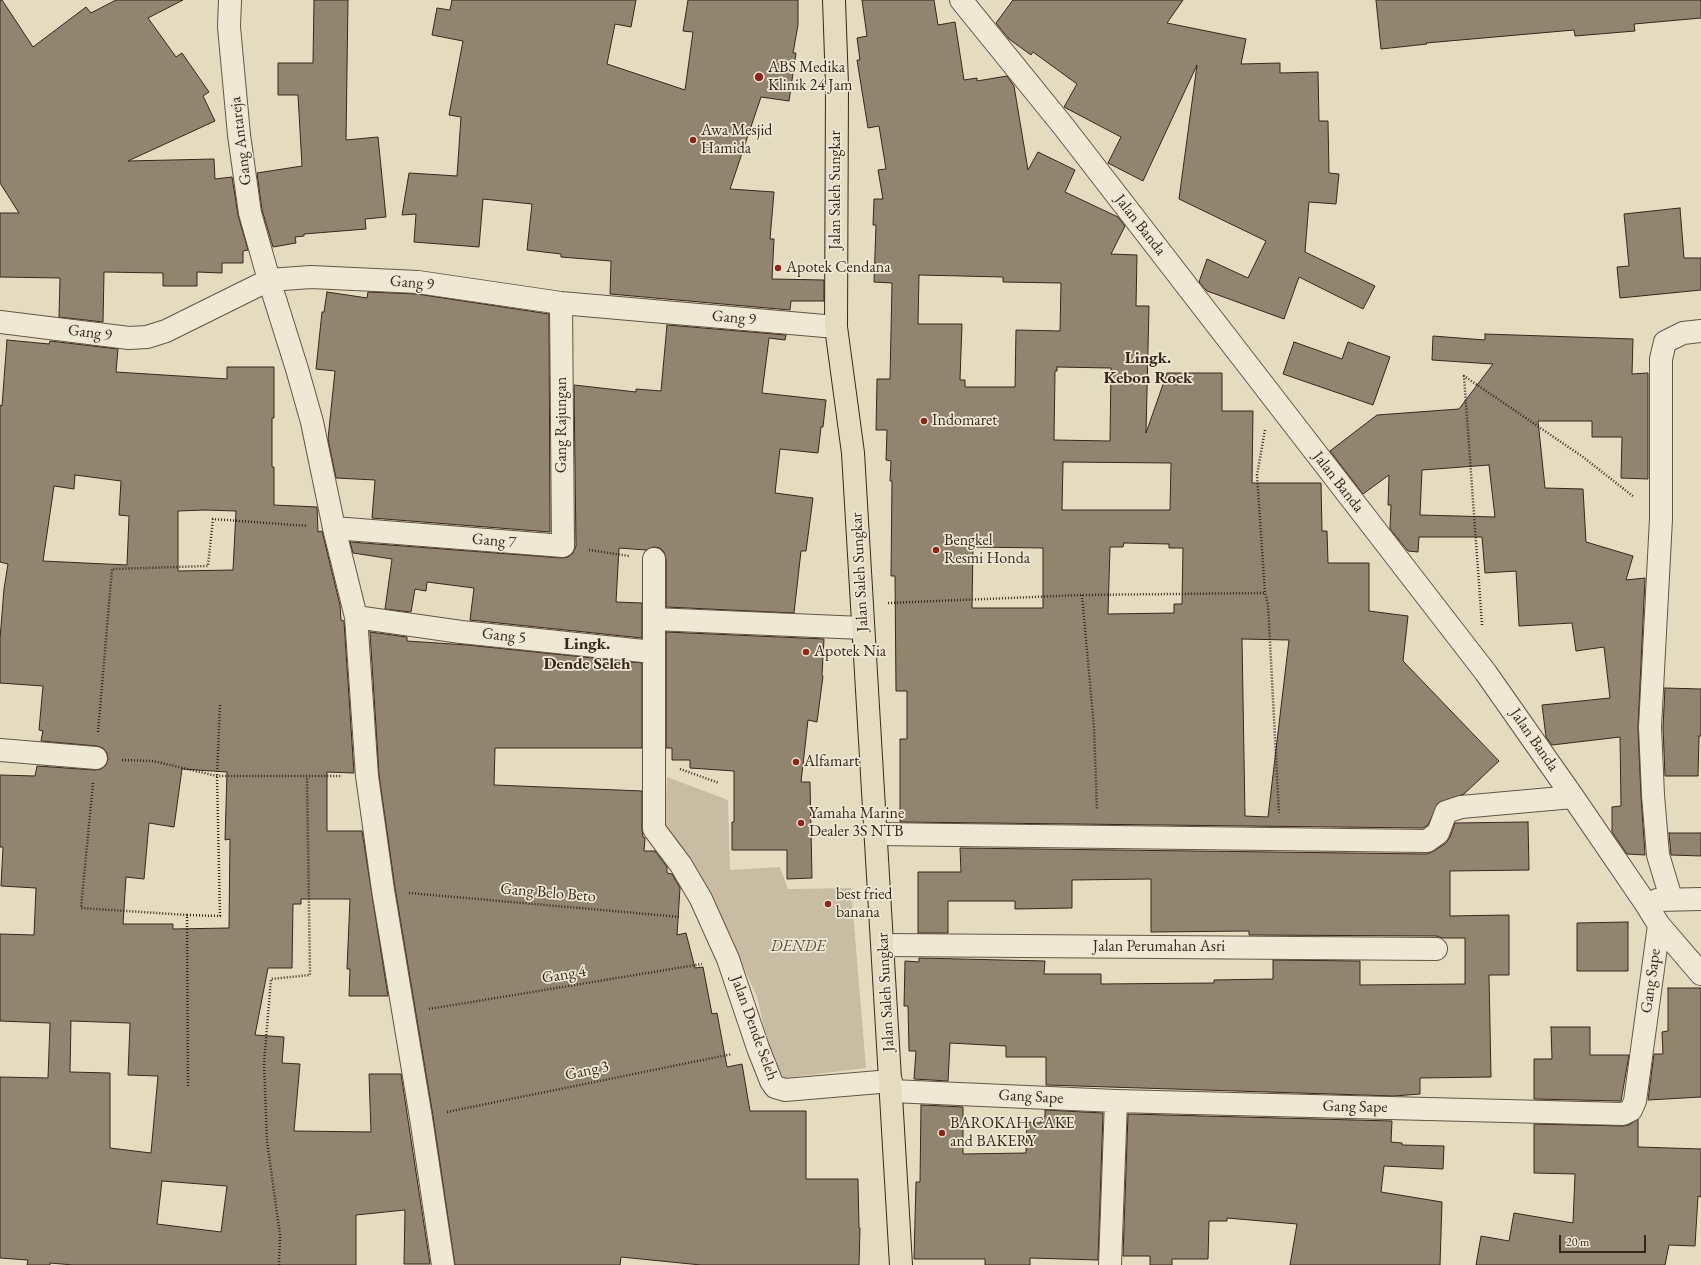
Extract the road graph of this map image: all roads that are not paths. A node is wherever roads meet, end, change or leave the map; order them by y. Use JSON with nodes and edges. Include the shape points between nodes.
{"nodes":[{"id":1,"x":230,"y":0,"type":"edge"},
{"id":2,"x":834,"y":0,"type":"edge"},
{"id":3,"x":961,"y":0,"type":"edge"},
{"id":4,"x":269,"y":280,"type":"junction"},
{"id":5,"x":561,"y":303,"type":"junction"},
{"id":6,"x":0,"y":322,"type":"edge"},
{"id":7,"x":836,"y":327,"type":"junction"},
{"id":8,"x":1701,"y":331,"type":"edge"},
{"id":9,"x":334,"y":528,"type":"junction"},
{"id":10,"x":563,"y":546,"type":"joint"},
{"id":11,"x":654,"y":559,"type":"road end"},
{"id":12,"x":356,"y":617,"type":"junction"},
{"id":13,"x":654,"y":619,"type":"junction"},
{"id":14,"x":862,"y":628,"type":"junction"},
{"id":15,"x":653,"y":652,"type":"junction"},
{"id":16,"x":0,"y":750,"type":"edge"},
{"id":17,"x":96,"y":758,"type":"road end"},
{"id":18,"x":1573,"y":797,"type":"junction"},
{"id":19,"x":876,"y":834,"type":"junction"},
{"id":20,"x":1671,"y":898,"type":"junction"},
{"id":21,"x":1701,"y":899,"type":"edge"},
{"id":22,"x":1644,"y":901,"type":"junction"},
{"id":23,"x":1659,"y":925,"type":"junction"},
{"id":24,"x":883,"y":945,"type":"junction"},
{"id":25,"x":1436,"y":949,"type":"dead end"},
{"id":26,"x":1701,"y":974,"type":"edge"},
{"id":27,"x":891,"y":1086,"type":"junction"},
{"id":28,"x":1116,"y":1101,"type":"junction"},
{"id":29,"x":443,"y":1265,"type":"edge"},
{"id":30,"x":901,"y":1265,"type":"edge"},
{"id":31,"x":1110,"y":1265,"type":"edge"}],
"edges":[{"from":1,"to":4,"type":"street","name":"Gang Antareja","via":[[229,27],[250,213]]},
{"from":2,"to":7,"type":"highway","name":"Jalan Saleh Sungkar","via":[[837,85]]},
{"from":3,"to":18,"type":"street","name":"Jalan Banda","via":[[1064,127],[1486,673]]},
{"from":4,"to":5,"type":"street","name":"Gang 9","via":[[311,277],[418,282]]},
{"from":4,"to":6,"type":"street","name":"Gang 9","via":[[147,338]]},
{"from":4,"to":9,"type":"street","name":"Gang Antareja","via":[[312,422]]},
{"from":5,"to":7,"type":"street","name":"Gang 9"},
{"from":5,"to":10,"type":"street","name":"Gang Rajungan"},
{"from":7,"to":14,"type":"highway","name":"Jalan Saleh Sungkar","via":[[853,453]]},
{"from":8,"to":20,"type":"street","via":[[1683,333],[1665,342],[1661,359],[1661,518],[1650,726],[1658,855]]},
{"from":9,"to":10,"type":"street","name":"Gang 7"},
{"from":9,"to":12,"type":"street","name":"Gang Antareja"},
{"from":11,"to":13,"type":"street","name":"Jalan Dende Seleh"},
{"from":12,"to":15,"type":"street","name":"Gang 5","via":[[461,632]]},
{"from":12,"to":29,"type":"street","name":"Gang Antareja","via":[[367,776]]},
{"from":13,"to":14,"type":"street"},
{"from":13,"to":15,"type":"street","name":"Jalan Dende Seleh"},
{"from":14,"to":19,"type":"highway","name":"Jalan Saleh Sungkar"},
{"from":15,"to":27,"type":"street","name":"Jalan Dende Seleh","via":[[654,829],[681,865],[701,899],[728,960],[771,1080],[775,1087],[785,1090]]},
{"from":16,"to":17,"type":"street"},
{"from":18,"to":19,"type":"street","via":[[1460,807],[1446,812],[1438,833],[1427,841]]},
{"from":18,"to":22,"type":"street","name":"Jalan Banda"},
{"from":19,"to":24,"type":"highway","name":"Jalan Saleh Sungkar"},
{"from":20,"to":21,"type":"street"},
{"from":20,"to":22,"type":"street"},
{"from":22,"to":23,"type":"street","name":"Jalan Banda"},
{"from":23,"to":26,"type":"street","name":"Jalan Banda"},
{"from":23,"to":28,"type":"street","name":"Gang Sape","via":[[1635,1101],[1631,1110],[1623,1114]]},
{"from":24,"to":25,"type":"street","name":"Jalan Perumahan Asri"},
{"from":24,"to":27,"type":"highway","name":"Jalan Saleh Sungkar"},
{"from":27,"to":28,"type":"street","name":"Gang Sape"},
{"from":27,"to":30,"type":"highway","name":"Jalan Saleh Sungkar"},
{"from":28,"to":31,"type":"street"}]}
